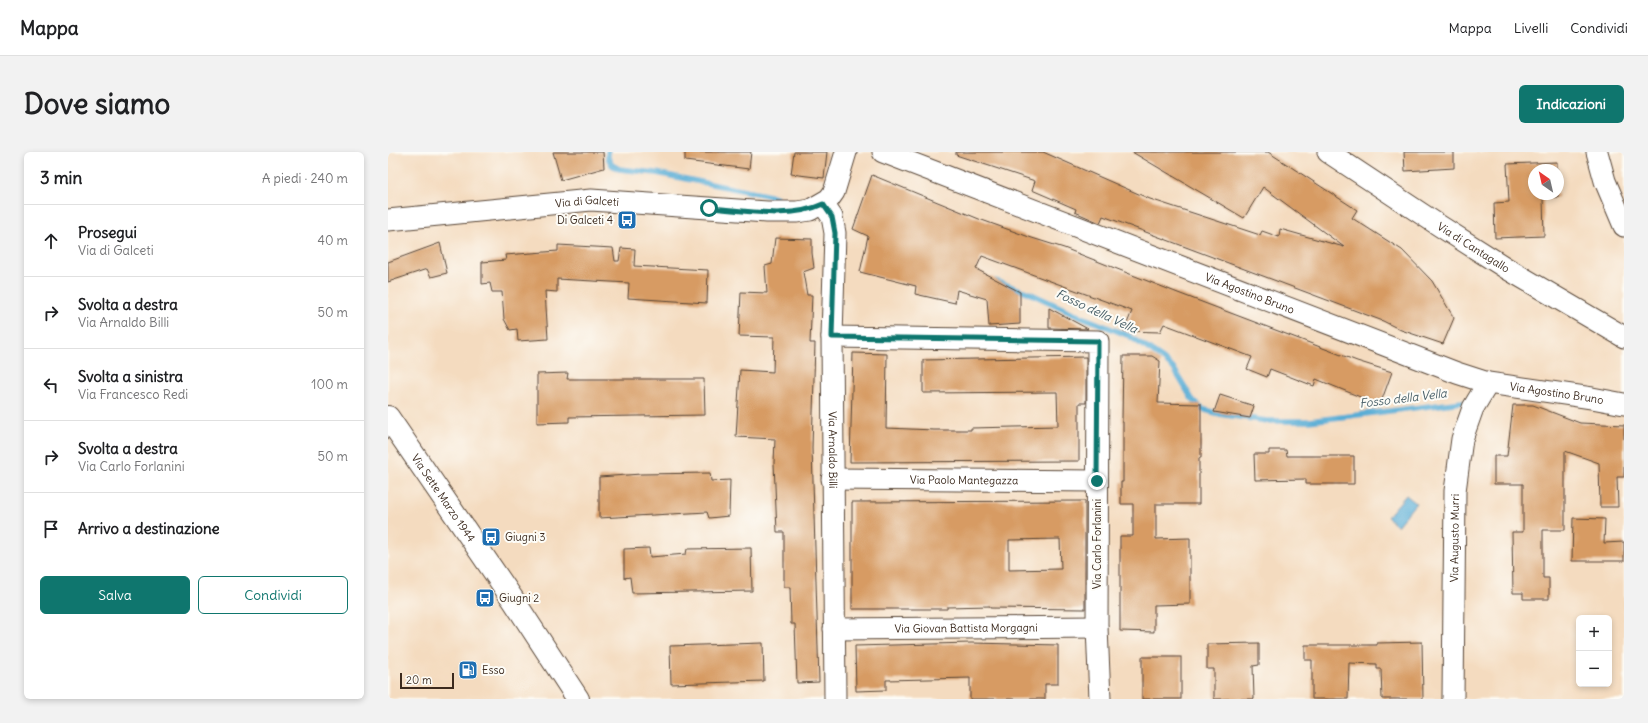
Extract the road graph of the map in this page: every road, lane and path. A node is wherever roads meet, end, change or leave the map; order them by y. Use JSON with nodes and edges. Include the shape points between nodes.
{"nodes":[{"id":1,"x":846,"y":152,"type":"edge"},
{"id":2,"x":883,"y":152,"type":"edge"},
{"id":3,"x":1328,"y":152,"type":"edge"},
{"id":4,"x":1597,"y":152,"type":"edge"},
{"id":5,"x":823,"y":204,"type":"junction"},
{"id":6,"x":388,"y":220,"type":"edge"},
{"id":7,"x":1624,"y":226,"type":"edge"},
{"id":8,"x":832,"y":337,"type":"junction"},
{"id":9,"x":1624,"y":337,"type":"edge"},
{"id":10,"x":1488,"y":384,"type":"junction"},
{"id":11,"x":1624,"y":404,"type":"edge"},
{"id":12,"x":388,"y":417,"type":"edge"},
{"id":13,"x":832,"y":479,"type":"junction"},
{"id":14,"x":1097,"y":481,"type":"junction"},
{"id":15,"x":1098,"y":627,"type":"junction"},
{"id":16,"x":834,"y":629,"type":"junction"},
{"id":17,"x":578,"y":699,"type":"edge"},
{"id":18,"x":835,"y":699,"type":"edge"},
{"id":19,"x":1100,"y":699,"type":"edge"},
{"id":20,"x":1453,"y":699,"type":"edge"}],
"edges":[{"from":1,"to":5,"type":"street","via":[[834,192]]},
{"from":2,"to":10,"type":"street","name":"Via Agostino Bruno"},
{"from":3,"to":9,"type":"street","name":"Via di Cantagallo","via":[[1499,264]]},
{"from":4,"to":7,"type":"street","via":[[1605,181]]},
{"from":5,"to":6,"type":"street","name":"Via di Galceti","via":[[797,212],[768,212],[591,200]]},
{"from":5,"to":8,"type":"street","name":"Via Arnaldo Billi","via":[[832,217],[835,233]]},
{"from":8,"to":13,"type":"street","name":"Via Arnaldo Billi"},
{"from":8,"to":14,"type":"street","name":"Via Carlo Forlanini","via":[[1098,341]]},
{"from":10,"to":11,"type":"street","name":"Via Agostino Bruno"},
{"from":10,"to":20,"type":"street","name":"Via Augusto Murri","via":[[1473,408],[1462,439],[1455,491]]},
{"from":12,"to":17,"type":"street","name":"Via Sette Marzo 1944"},
{"from":13,"to":14,"type":"street","name":"Via Paolo Mantegazza"},
{"from":13,"to":16,"type":"street","name":"Via Arnaldo Billi"},
{"from":14,"to":15,"type":"street","name":"Via Carlo Forlanini"},
{"from":15,"to":16,"type":"street","name":"Via Giovan Battista Morgagni"},
{"from":15,"to":19,"type":"street","name":"Via Carlo Forlanini"},
{"from":16,"to":18,"type":"street","name":"Via Arnaldo Billi"}]}
